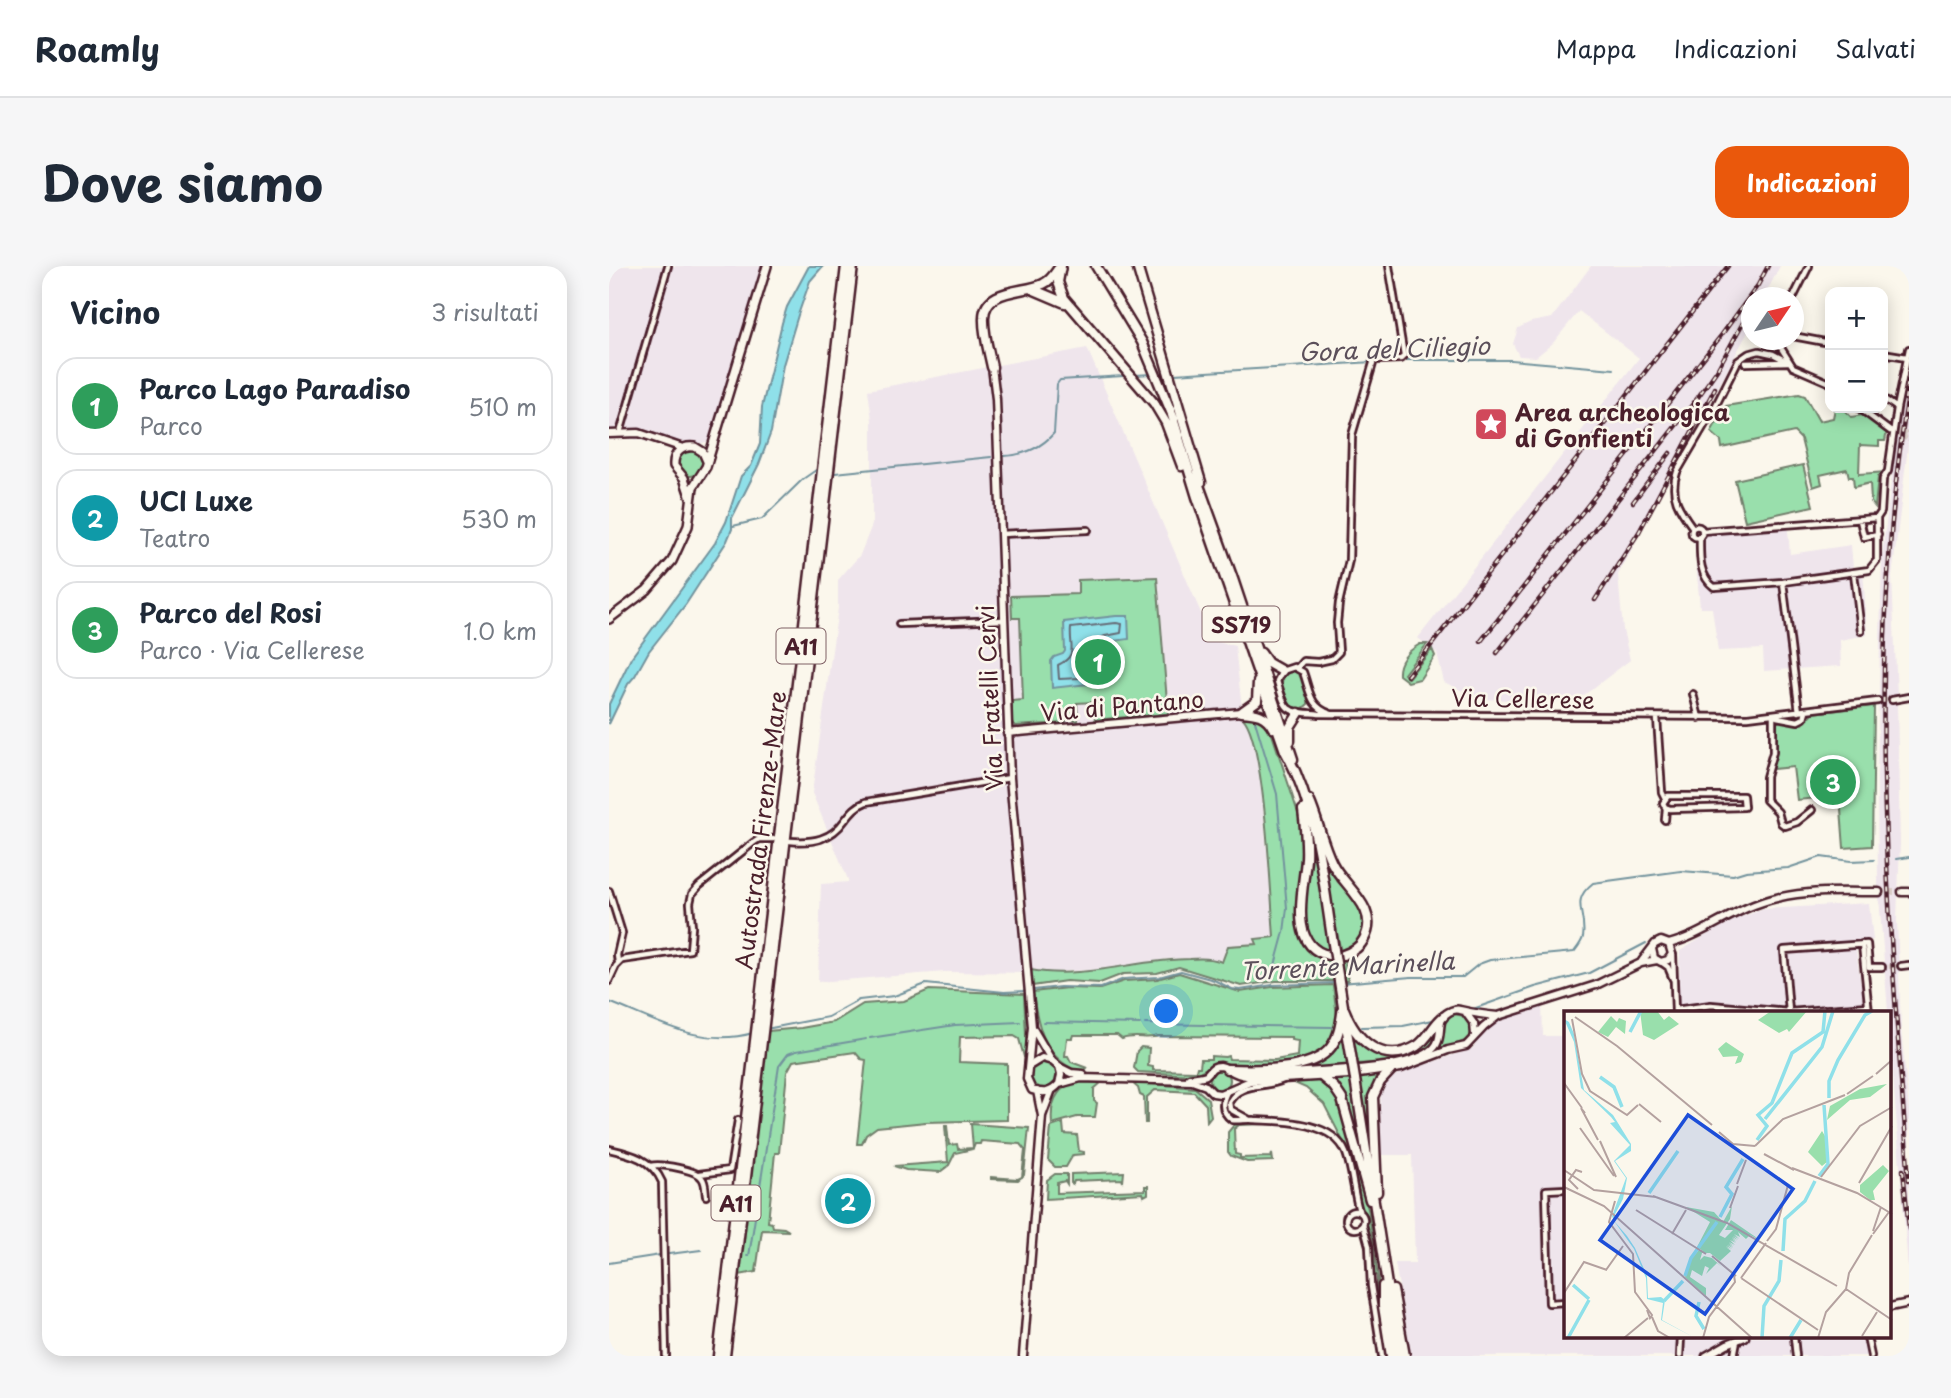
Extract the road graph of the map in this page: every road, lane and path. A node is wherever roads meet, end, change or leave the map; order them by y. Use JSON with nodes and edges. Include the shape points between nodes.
{"nodes":[{"id":1,"x":668,"y":266,"type":"edge"},
{"id":2,"x":767,"y":266,"type":"edge"},
{"id":3,"x":846,"y":266,"type":"edge"},
{"id":4,"x":853,"y":266,"type":"edge"},
{"id":5,"x":1060,"y":266,"type":"edge"},
{"id":6,"x":1096,"y":266,"type":"edge"},
{"id":7,"x":1137,"y":266,"type":"edge"},
{"id":8,"x":1389,"y":266,"type":"edge"},
{"id":9,"x":1809,"y":266,"type":"edge"},
{"id":10,"x":1798,"y":287,"type":"edge"},
{"id":11,"x":1029,"y":289,"type":"junction"},
{"id":12,"x":1068,"y":304,"type":"junction"},
{"id":13,"x":1804,"y":338,"type":"edge"},
{"id":14,"x":1825,"y":342,"type":"edge"},
{"id":15,"x":1909,"y":349,"type":"edge"},
{"id":16,"x":1780,"y":350,"type":"edge"},
{"id":17,"x":1782,"y":350,"type":"edge"},
{"id":18,"x":1773,"y":354,"type":"junction"},
{"id":19,"x":1888,"y":354,"type":"edge"},
{"id":20,"x":1907,"y":357,"type":"edge"},
{"id":21,"x":1788,"y":362,"type":"junction"},
{"id":22,"x":1745,"y":363,"type":"dead end"},
{"id":23,"x":992,"y":367,"type":"joint"},
{"id":24,"x":1825,"y":381,"type":"edge"},
{"id":25,"x":1888,"y":402,"type":"edge"},
{"id":26,"x":1897,"y":408,"type":"junction"},
{"id":27,"x":1866,"y":413,"type":"edge"},
{"id":28,"x":1891,"y":429,"type":"tunnel mouth"},
{"id":29,"x":620,"y":433,"type":"junction"},
{"id":30,"x":609,"y":434,"type":"edge"},
{"id":31,"x":715,"y":437,"type":"junction"},
{"id":32,"x":662,"y":441,"type":"junction"},
{"id":33,"x":683,"y":448,"type":"junction"},
{"id":34,"x":698,"y":448,"type":"junction"},
{"id":35,"x":674,"y":459,"type":"junction"},
{"id":36,"x":707,"y":462,"type":"junction"},
{"id":37,"x":698,"y":477,"type":"junction"},
{"id":38,"x":684,"y":478,"type":"junction"},
{"id":39,"x":1199,"y":495,"type":"junction"},
{"id":40,"x":691,"y":511,"type":"junction"},
{"id":41,"x":1877,"y":518,"type":"junction"},
{"id":42,"x":1860,"y":520,"type":"junction"},
{"id":43,"x":1693,"y":528,"type":"junction"},
{"id":44,"x":1088,"y":530,"type":"dead end"},
{"id":45,"x":1000,"y":534,"type":"junction"},
{"id":46,"x":1878,"y":534,"type":"junction"},
{"id":47,"x":1699,"y":535,"type":"junction"},
{"id":48,"x":1854,"y":573,"type":"junction"},
{"id":49,"x":1783,"y":582,"type":"junction"},
{"id":50,"x":609,"y":619,"type":"edge"},
{"id":51,"x":1003,"y":620,"type":"junction"},
{"id":52,"x":899,"y":624,"type":"dead end"},
{"id":53,"x":1861,"y":631,"type":"dead end"},
{"id":54,"x":1255,"y":645,"type":"junction"},
{"id":55,"x":1297,"y":668,"type":"junction"},
{"id":56,"x":1282,"y":671,"type":"junction"},
{"id":57,"x":1258,"y":673,"type":"junction"},
{"id":58,"x":1693,"y":694,"type":"dead end"},
{"id":59,"x":1909,"y":698,"type":"edge"},
{"id":60,"x":1892,"y":700,"type":"tunnel mouth"},
{"id":61,"x":1312,"y":701,"type":"junction"},
{"id":62,"x":1878,"y":701,"type":"tunnel mouth"},
{"id":63,"x":1806,"y":711,"type":"junction"},
{"id":64,"x":1241,"y":712,"type":"junction"},
{"id":65,"x":1799,"y":712,"type":"junction"},
{"id":66,"x":1301,"y":713,"type":"junction"},
{"id":67,"x":1331,"y":714,"type":"junction"},
{"id":68,"x":1773,"y":716,"type":"junction"},
{"id":69,"x":1657,"y":718,"type":"junction"},
{"id":70,"x":1699,"y":718,"type":"junction"},
{"id":71,"x":1007,"y":733,"type":"junction"},
{"id":72,"x":1289,"y":752,"type":"junction"},
{"id":73,"x":1010,"y":778,"type":"junction"},
{"id":74,"x":1298,"y":779,"type":"junction"},
{"id":75,"x":1712,"y":796,"type":"junction"},
{"id":76,"x":1673,"y":797,"type":"junction"},
{"id":77,"x":1665,"y":798,"type":"junction"},
{"id":78,"x":1712,"y":807,"type":"junction"},
{"id":79,"x":1666,"y":808,"type":"junction"},
{"id":80,"x":1673,"y":808,"type":"junction"},
{"id":81,"x":1812,"y":810,"type":"dead end"},
{"id":82,"x":1665,"y":820,"type":"dead end"},
{"id":83,"x":773,"y":839,"type":"dead end"},
{"id":84,"x":790,"y":841,"type":"dead end"},
{"id":85,"x":609,"y":891,"type":"edge"},
{"id":86,"x":1879,"y":892,"type":"tunnel mouth"},
{"id":87,"x":1686,"y":939,"type":"junction"},
{"id":88,"x":1669,"y":944,"type":"junction"},
{"id":89,"x":1862,"y":944,"type":"junction"},
{"id":90,"x":1652,"y":950,"type":"junction"},
{"id":91,"x":1331,"y":952,"type":"junction"},
{"id":92,"x":1673,"y":953,"type":"junction"},
{"id":93,"x":1343,"y":955,"type":"dead end"},
{"id":94,"x":1659,"y":961,"type":"junction"},
{"id":95,"x":618,"y":962,"type":"junction"},
{"id":96,"x":1641,"y":963,"type":"junction"},
{"id":97,"x":1909,"y":965,"type":"edge"},
{"id":98,"x":1901,"y":966,"type":"tunnel mouth"},
{"id":99,"x":1882,"y":967,"type":"dead end"},
{"id":100,"x":609,"y":981,"type":"edge"},
{"id":101,"x":1674,"y":983,"type":"junction"},
{"id":102,"x":1343,"y":1006,"type":"junction"},
{"id":103,"x":1868,"y":1006,"type":"junction"},
{"id":104,"x":1675,"y":1011,"type":"edge"},
{"id":105,"x":1680,"y":1011,"type":"edge"},
{"id":106,"x":1770,"y":1011,"type":"edge"},
{"id":107,"x":1789,"y":1011,"type":"edge"},
{"id":108,"x":1812,"y":1011,"type":"edge"},
{"id":109,"x":1868,"y":1011,"type":"edge"},
{"id":110,"x":1465,"y":1013,"type":"junction"},
{"id":111,"x":1498,"y":1016,"type":"junction"},
{"id":112,"x":1443,"y":1017,"type":"junction"},
{"id":113,"x":760,"y":1024,"type":"junction"},
{"id":114,"x":1032,"y":1027,"type":"junction"},
{"id":115,"x":1475,"y":1037,"type":"junction"},
{"id":116,"x":757,"y":1048,"type":"junction"},
{"id":117,"x":1052,"y":1060,"type":"junction"},
{"id":118,"x":1028,"y":1067,"type":"junction"},
{"id":119,"x":1059,"y":1067,"type":"junction"},
{"id":120,"x":1391,"y":1070,"type":"junction"},
{"id":121,"x":1229,"y":1071,"type":"junction"},
{"id":122,"x":1354,"y":1071,"type":"junction"},
{"id":123,"x":1206,"y":1075,"type":"junction"},
{"id":124,"x":1322,"y":1077,"type":"junction"},
{"id":125,"x":1285,"y":1079,"type":"junction"},
{"id":126,"x":1059,"y":1084,"type":"junction"},
{"id":127,"x":1206,"y":1086,"type":"junction"},
{"id":128,"x":1229,"y":1090,"type":"junction"},
{"id":129,"x":1037,"y":1091,"type":"junction"},
{"id":130,"x":1051,"y":1092,"type":"junction"},
{"id":131,"x":1042,"y":1116,"type":"junction"},
{"id":132,"x":1249,"y":1119,"type":"junction"},
{"id":133,"x":738,"y":1120,"type":"dead end"},
{"id":134,"x":609,"y":1149,"type":"edge"},
{"id":135,"x":651,"y":1166,"type":"junction"},
{"id":136,"x":699,"y":1174,"type":"junction"},
{"id":137,"x":1564,"y":1189,"type":"edge"},
{"id":138,"x":1355,"y":1195,"type":"junction"},
{"id":139,"x":706,"y":1196,"type":"dead end"},
{"id":140,"x":1350,"y":1212,"type":"junction"},
{"id":141,"x":1359,"y":1212,"type":"junction"},
{"id":142,"x":1363,"y":1224,"type":"junction"},
{"id":143,"x":1378,"y":1226,"type":"junction"},
{"id":144,"x":1354,"y":1229,"type":"junction"},
{"id":145,"x":1367,"y":1240,"type":"junction"},
{"id":146,"x":1383,"y":1255,"type":"junction"},
{"id":147,"x":1564,"y":1302,"type":"edge"},
{"id":148,"x":1909,"y":1303,"type":"edge"},
{"id":149,"x":1892,"y":1306,"type":"edge"},
{"id":150,"x":1681,"y":1338,"type":"edge"},
{"id":151,"x":1741,"y":1338,"type":"edge"},
{"id":152,"x":1794,"y":1338,"type":"edge"},
{"id":153,"x":1867,"y":1338,"type":"edge"},
{"id":154,"x":1735,"y":1355,"type":"edge"},
{"id":155,"x":666,"y":1356,"type":"edge"},
{"id":156,"x":718,"y":1356,"type":"edge"},
{"id":157,"x":725,"y":1356,"type":"edge"},
{"id":158,"x":1023,"y":1356,"type":"edge"},
{"id":159,"x":1382,"y":1356,"type":"edge"},
{"id":160,"x":1391,"y":1356,"type":"edge"},
{"id":161,"x":1398,"y":1356,"type":"edge"},
{"id":162,"x":1405,"y":1356,"type":"edge"},
{"id":163,"x":1683,"y":1356,"type":"edge"},
{"id":164,"x":1706,"y":1356,"type":"edge"},
{"id":165,"x":1796,"y":1356,"type":"edge"},
{"id":166,"x":1871,"y":1356,"type":"edge"}],
"edges":[{"from":1,"to":29,"type":"street"},
{"from":2,"to":31,"type":"main road"},
{"from":3,"to":113,"type":"highway","name":"Autostrada Firenze-Mare","number":"A11"},
{"from":4,"to":113,"type":"highway","name":"Autostrada Firenze-Mare","number":"A11"},
{"from":5,"to":11,"type":"highway","via":[[1047,282]]},
{"from":5,"to":12,"type":"highway","via":[[1058,282]]},
{"from":6,"to":39,"type":"highway","number":"SS719","via":[[1142,342]]},
{"from":7,"to":39,"type":"highway","via":[[1200,477]]},
{"from":8,"to":55,"type":"street","via":[[1403,358],[1373,362],[1352,435],[1349,560],[1338,613],[1339,652],[1332,659],[1303,661]]},
{"from":9,"to":10,"type":"street"},
{"from":11,"to":12,"type":"highway"},
{"from":11,"to":23,"type":"highway","via":[[997,297],[988,305],[983,319]]},
{"from":12,"to":39,"type":"highway","via":[[1154,403],[1172,436],[1189,485]]},
{"from":13,"to":14,"type":"street"},
{"from":15,"to":20,"type":"street"},
{"from":16,"to":18,"type":"street"},
{"from":17,"to":21,"type":"street"},
{"from":18,"to":21,"type":"street"},
{"from":18,"to":43,"type":"street","via":[[1753,352],[1738,361],[1677,472],[1673,494]]},
{"from":19,"to":20,"type":"street"},
{"from":20,"to":26,"type":"street"},
{"from":21,"to":22,"type":"street"},
{"from":21,"to":24,"type":"street"},
{"from":23,"to":45,"type":"main road","name":"Via Fratelli Cervi"},
{"from":25,"to":26,"type":"street"},
{"from":26,"to":41,"type":"street"},
{"from":27,"to":28,"type":"street"},
{"from":29,"to":30,"type":"main road"},
{"from":29,"to":32,"type":"main road","via":[[639,433]]},
{"from":31,"to":34,"type":"main road"},
{"from":31,"to":36,"type":"main road"},
{"from":32,"to":33,"type":"main road"},
{"from":32,"to":35,"type":"main road"},
{"from":33,"to":34,"type":"main road"},
{"from":33,"to":35,"type":"main road"},
{"from":34,"to":36,"type":"main road"},
{"from":35,"to":38,"type":"main road","via":[[676,471]]},
{"from":36,"to":37,"type":"main road"},
{"from":37,"to":38,"type":"main road"},
{"from":37,"to":40,"type":"main road"},
{"from":38,"to":40,"type":"main road"},
{"from":39,"to":54,"type":"highway","number":"SS719"},
{"from":39,"to":57,"type":"highway","number":"SS719"},
{"from":40,"to":50,"type":"main road","via":[[687,530],[668,567]]},
{"from":41,"to":42,"type":"street"},
{"from":41,"to":46,"type":"street"},
{"from":42,"to":46,"type":"street","via":[[1864,537]]},
{"from":42,"to":47,"type":"street"},
{"from":43,"to":47,"type":"street","via":[[1692,534]]},
{"from":43,"to":47,"type":"street","via":[[1698,526]]},
{"from":44,"to":45,"type":"street"},
{"from":45,"to":51,"type":"main road","name":"Via Fratelli Cervi"},
{"from":46,"to":48,"type":"street","via":[[1877,560],[1869,570]]},
{"from":47,"to":49,"type":"street","via":[[1705,580],[1714,587]]},
{"from":48,"to":49,"type":"street"},
{"from":48,"to":53,"type":"street"},
{"from":49,"to":65,"type":"street"},
{"from":51,"to":52,"type":"street"},
{"from":51,"to":71,"type":"main road","name":"Via Fratelli Cervi"},
{"from":54,"to":56,"type":"highway","via":[[1268,663]]},
{"from":54,"to":72,"type":"highway","number":"SS719"},
{"from":55,"to":56,"type":"street"},
{"from":55,"to":61,"type":"street","via":[[1303,672]]},
{"from":56,"to":66,"type":"street","via":[[1277,681],[1283,701],[1290,711]]},
{"from":57,"to":64,"type":"highway","via":[[1257,701]]},
{"from":57,"to":72,"type":"highway","number":"SS719"},
{"from":58,"to":70,"type":"street"},
{"from":59,"to":60,"type":"street"},
{"from":61,"to":66,"type":"street"},
{"from":61,"to":67,"type":"street"},
{"from":62,"to":63,"type":"street","name":"Via Cellerese"},
{"from":63,"to":65,"type":"street","name":"Via Cellerese"},
{"from":63,"to":68,"type":"street","name":"Via Cellerese","via":[[1798,721]]},
{"from":64,"to":71,"type":"main road","name":"Via di Pantano"},
{"from":64,"to":72,"type":"highway","via":[[1266,718]]},
{"from":65,"to":68,"type":"street","name":"Via Cellerese"},
{"from":66,"to":67,"type":"street"},
{"from":66,"to":72,"type":"highway","via":[[1290,727]]},
{"from":67,"to":69,"type":"street","name":"Via Cellerese"},
{"from":68,"to":70,"type":"street","name":"Via Cellerese"},
{"from":68,"to":81,"type":"street","via":[[1766,800],[1785,826]]},
{"from":69,"to":70,"type":"street","name":"Via Cellerese"},
{"from":69,"to":77,"type":"street"},
{"from":71,"to":73,"type":"main road","name":"Via Fratelli Cervi"},
{"from":72,"to":74,"type":"highway","number":"SS719"},
{"from":73,"to":84,"type":"street","via":[[866,802],[823,839]]},
{"from":73,"to":114,"type":"main road","name":"Via Fratelli Cervi"},
{"from":74,"to":91,"type":"highway","number":"SS719","via":[[1316,846]]},
{"from":74,"to":91,"type":"highway","via":[[1306,855],[1301,926],[1311,946]]},
{"from":74,"to":93,"type":"highway","via":[[1332,864],[1368,916],[1364,940]]},
{"from":75,"to":76,"type":"street"},
{"from":75,"to":78,"type":"street"},
{"from":75,"to":78,"type":"street","via":[[1743,796],[1744,807]]},
{"from":76,"to":77,"type":"street"},
{"from":76,"to":80,"type":"street"},
{"from":77,"to":79,"type":"street"},
{"from":78,"to":80,"type":"street"},
{"from":79,"to":80,"type":"street"},
{"from":79,"to":82,"type":"street"},
{"from":83,"to":95,"type":"street","via":[[753,843],[692,894],[690,950]]},
{"from":85,"to":95,"type":"street","via":[[622,933]]},
{"from":86,"to":87,"type":"main road","via":[[1778,897]]},
{"from":87,"to":88,"type":"main road"},
{"from":87,"to":92,"type":"main road"},
{"from":88,"to":90,"type":"main road","via":[[1658,942]]},
{"from":88,"to":92,"type":"main road"},
{"from":89,"to":99,"type":"street","via":[[1867,944],[1869,967]]},
{"from":89,"to":103,"type":"street"},
{"from":89,"to":107,"type":"street","via":[[1784,950]]},
{"from":90,"to":94,"type":"main road"},
{"from":90,"to":96,"type":"main road"},
{"from":91,"to":102,"type":"highway","number":"SS719","bridge":true},
{"from":92,"to":94,"type":"main road","via":[[1668,960]]},
{"from":92,"to":101,"type":"street"},
{"from":94,"to":96,"type":"main road"},
{"from":94,"to":101,"type":"street","via":[[1668,967]]},
{"from":95,"to":100,"type":"street"},
{"from":96,"to":111,"type":"main road","via":[[1608,980]]},
{"from":97,"to":98,"type":"street"},
{"from":101,"to":104,"type":"street"},
{"from":102,"to":112,"type":"highway","via":[[1358,1036],[1390,1052],[1415,1047]]},
{"from":102,"to":121,"type":"highway","via":[[1335,1040],[1320,1058],[1292,1066]]},
{"from":102,"to":122,"type":"highway","number":"SS719"},
{"from":103,"to":108,"type":"street"},
{"from":103,"to":109,"type":"street"},
{"from":105,"to":106,"type":"street","via":[[1711,1005]]},
{"from":110,"to":111,"type":"main road"},
{"from":110,"to":112,"type":"main road","via":[[1455,1010]]},
{"from":110,"to":115,"type":"main road","via":[[1474,1024]]},
{"from":111,"to":115,"type":"main road"},
{"from":112,"to":122,"type":"main road","via":[[1437,1044],[1429,1053]]},
{"from":113,"to":116,"type":"highway","name":"Autostrada Firenze-Mare","number":"A11"},
{"from":114,"to":117,"type":"main road","name":"Via Fratelli Cervi"},
{"from":114,"to":118,"type":"main road","name":"Via Fratelli Cervi"},
{"from":115,"to":120,"type":"main road","via":[[1466,1046]]},
{"from":116,"to":156,"type":"highway","name":"Autostrada Firenze-Mare","number":"A11"},
{"from":116,"to":157,"type":"highway","name":"Autostrada Firenze-Mare","number":"A11"},
{"from":117,"to":118,"type":"main road","via":[[1035,1060]]},
{"from":117,"to":119,"type":"main road","name":"Via Fratelli Cervi"},
{"from":118,"to":129,"type":"main road","name":"Via Fratelli Cervi","via":[[1028,1083]]},
{"from":119,"to":123,"type":"main road","via":[[1077,1074]]},
{"from":119,"to":126,"type":"main road"},
{"from":120,"to":122,"type":"main road"},
{"from":120,"to":143,"type":"highway","via":[[1373,1097]]},
{"from":121,"to":122,"type":"main road","via":[[1246,1076]]},
{"from":121,"to":123,"type":"main road","via":[[1215,1067]]},
{"from":121,"to":128,"type":"main road","via":[[1233,1082]]},
{"from":122,"to":124,"type":"main road"},
{"from":122,"to":143,"type":"highway","number":"SS719"},
{"from":123,"to":127,"type":"main road"},
{"from":124,"to":125,"type":"main road"},
{"from":124,"to":143,"type":"highway","via":[[1342,1099]]},
{"from":125,"to":128,"type":"main road","via":[[1249,1081]]},
{"from":125,"to":132,"type":"street","via":[[1245,1088],[1233,1096],[1230,1110]]},
{"from":126,"to":127,"type":"main road","via":[[1081,1078],[1192,1081]]},
{"from":126,"to":130,"type":"main road","name":"Via Fratelli Cervi"},
{"from":127,"to":128,"type":"main road","via":[[1216,1094]]},
{"from":128,"to":132,"type":"street","via":[[1222,1106],[1227,1116]]},
{"from":129,"to":130,"type":"main road"},
{"from":129,"to":131,"type":"main road","name":"Via Fratelli Cervi"},
{"from":130,"to":131,"type":"main road","name":"Via Fratelli Cervi"},
{"from":131,"to":158,"type":"main road","name":"Via Fratelli Cervi"},
{"from":132,"to":138,"type":"street","via":[[1304,1125],[1332,1135],[1345,1150]]},
{"from":133,"to":136,"type":"street","via":[[730,1170]]},
{"from":134,"to":135,"type":"street","via":[[631,1154]]},
{"from":135,"to":136,"type":"street"},
{"from":135,"to":155,"type":"street","via":[[663,1190]]},
{"from":136,"to":139,"type":"street"},
{"from":137,"to":147,"type":"street","via":[[1546,1190],[1549,1303]]},
{"from":138,"to":140,"type":"street"},
{"from":138,"to":141,"type":"street"},
{"from":140,"to":141,"type":"street"},
{"from":140,"to":144,"type":"street","via":[[1346,1222]]},
{"from":141,"to":142,"type":"street"},
{"from":142,"to":144,"type":"street"},
{"from":142,"to":145,"type":"street"},
{"from":143,"to":146,"type":"highway","number":"SS719"},
{"from":144,"to":145,"type":"street"},
{"from":145,"to":159,"type":"street"},
{"from":146,"to":160,"type":"highway","via":[[1383,1306]]},
{"from":146,"to":161,"type":"highway","number":"SS719"},
{"from":146,"to":162,"type":"highway"},
{"from":148,"to":149,"type":"main road"},
{"from":150,"to":163,"type":"street"},
{"from":151,"to":154,"type":"street"},
{"from":151,"to":164,"type":"main road"},
{"from":152,"to":165,"type":"street"},
{"from":153,"to":166,"type":"street"}]}
